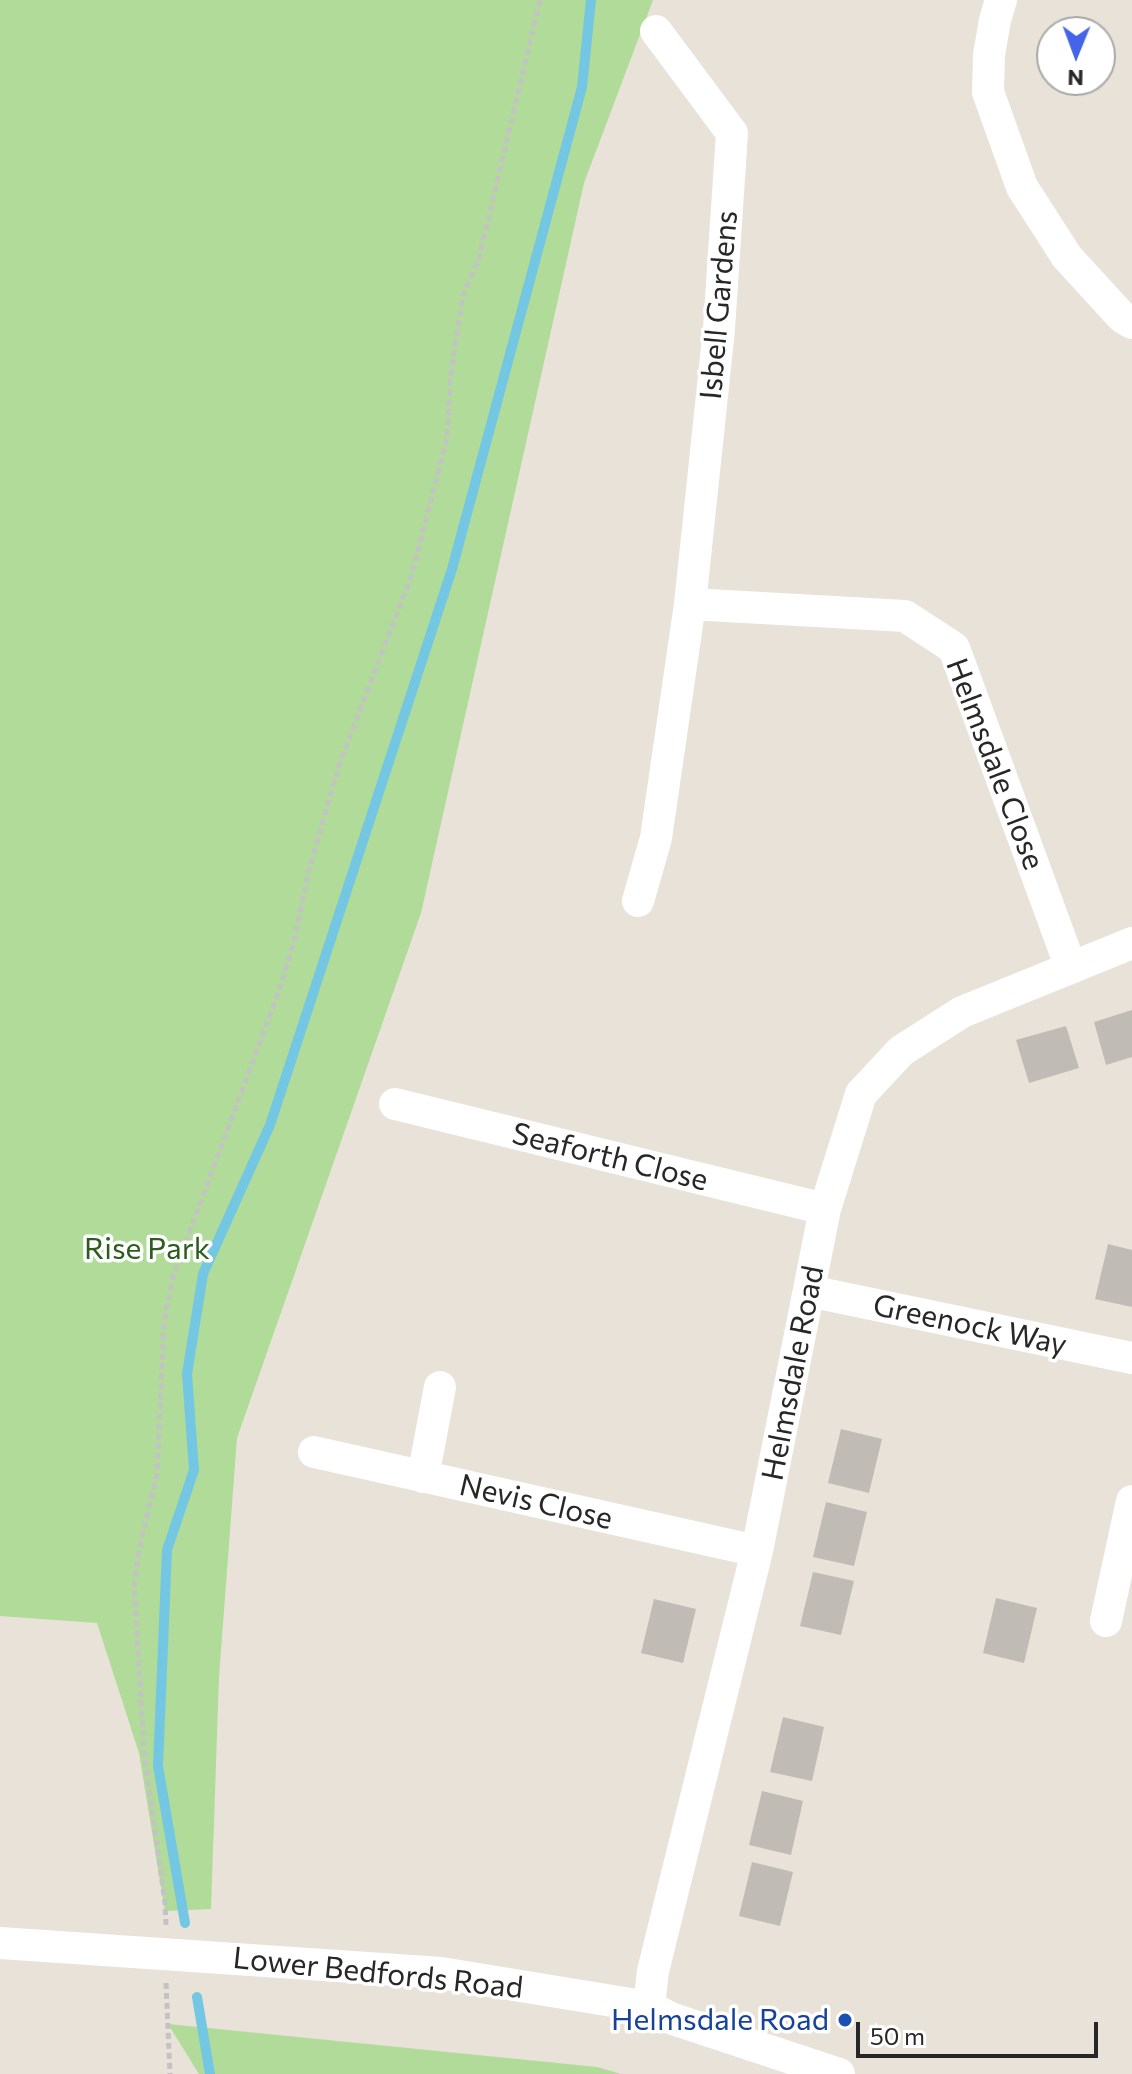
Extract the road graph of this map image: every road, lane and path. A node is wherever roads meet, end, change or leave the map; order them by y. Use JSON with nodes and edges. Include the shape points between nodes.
{"nodes":[{"id":1,"x":540,"y":0,"type":"edge"},
{"id":2,"x":1001,"y":0,"type":"edge"},
{"id":3,"x":656,"y":31,"type":"dead end"},
{"id":4,"x":1132,"y":323,"type":"edge"},
{"id":5,"x":690,"y":604,"type":"junction"},
{"id":6,"x":638,"y":901,"type":"dead end"},
{"id":7,"x":1132,"y":943,"type":"edge"},
{"id":8,"x":1071,"y":968,"type":"junction"},
{"id":9,"x":395,"y":1104,"type":"dead end"},
{"id":10,"x":825,"y":1209,"type":"junction"},
{"id":11,"x":809,"y":1291,"type":"junction"},
{"id":12,"x":1132,"y":1358,"type":"edge"},
{"id":13,"x":440,"y":1387,"type":"dead end"},
{"id":14,"x":314,"y":1452,"type":"dead end"},
{"id":15,"x":423,"y":1477,"type":"junction"},
{"id":16,"x":1132,"y":1501,"type":"edge"},
{"id":17,"x":757,"y":1551,"type":"junction"},
{"id":18,"x":1106,"y":1621,"type":"dead end"},
{"id":19,"x":166,"y":1934,"type":"dead end"},
{"id":20,"x":0,"y":1943,"type":"edge"},
{"id":21,"x":165,"y":1971,"type":"dead end"},
{"id":22,"x":649,"y":2007,"type":"junction"},
{"id":23,"x":170,"y":2073,"type":"edge"},
{"id":24,"x":163,"y":2074,"type":"edge"},
{"id":25,"x":839,"y":2074,"type":"edge"}],
"edges":[{"from":1,"to":19,"type":"path","via":[[479,258],[463,295],[447,438],[411,577],[339,765],[279,991],[173,1276],[164,1323],[157,1474],[134,1584],[144,1751]]},
{"from":2,"to":4,"type":"street","via":[[989,55],[988,92],[1022,187],[1067,257]]},
{"from":3,"to":5,"type":"street","name":"Isbell Gardens","via":[[732,133],[719,329]]},
{"from":5,"to":6,"type":"street","via":[[656,838]]},
{"from":5,"to":8,"type":"street","name":"Helmsdale Close","via":[[905,616],[954,648]]},
{"from":7,"to":8,"type":"street","name":"Helmsdale Road"},
{"from":8,"to":10,"type":"street","name":"Helmsdale Road","via":[[962,1012],[901,1051],[861,1094]]},
{"from":9,"to":10,"type":"street","name":"Seaforth Close"},
{"from":10,"to":11,"type":"street","name":"Helmsdale Road"},
{"from":11,"to":12,"type":"street","name":"Greenock Way"},
{"from":11,"to":17,"type":"street","name":"Helmsdale Road"},
{"from":13,"to":15,"type":"street"},
{"from":14,"to":15,"type":"street","name":"Nevis Close"},
{"from":15,"to":17,"type":"street","name":"Nevis Close"},
{"from":16,"to":18,"type":"street"},
{"from":17,"to":22,"type":"street","name":"Helmsdale Road","via":[[653,1971]]},
{"from":20,"to":22,"type":"street","name":"Lower Bedfords Road","via":[[441,1973]]},
{"from":21,"to":23,"type":"path"},
{"from":22,"to":25,"type":"street","name":"Lower Bedfords Road"},
{"from":23,"to":24,"type":"path"}]}
